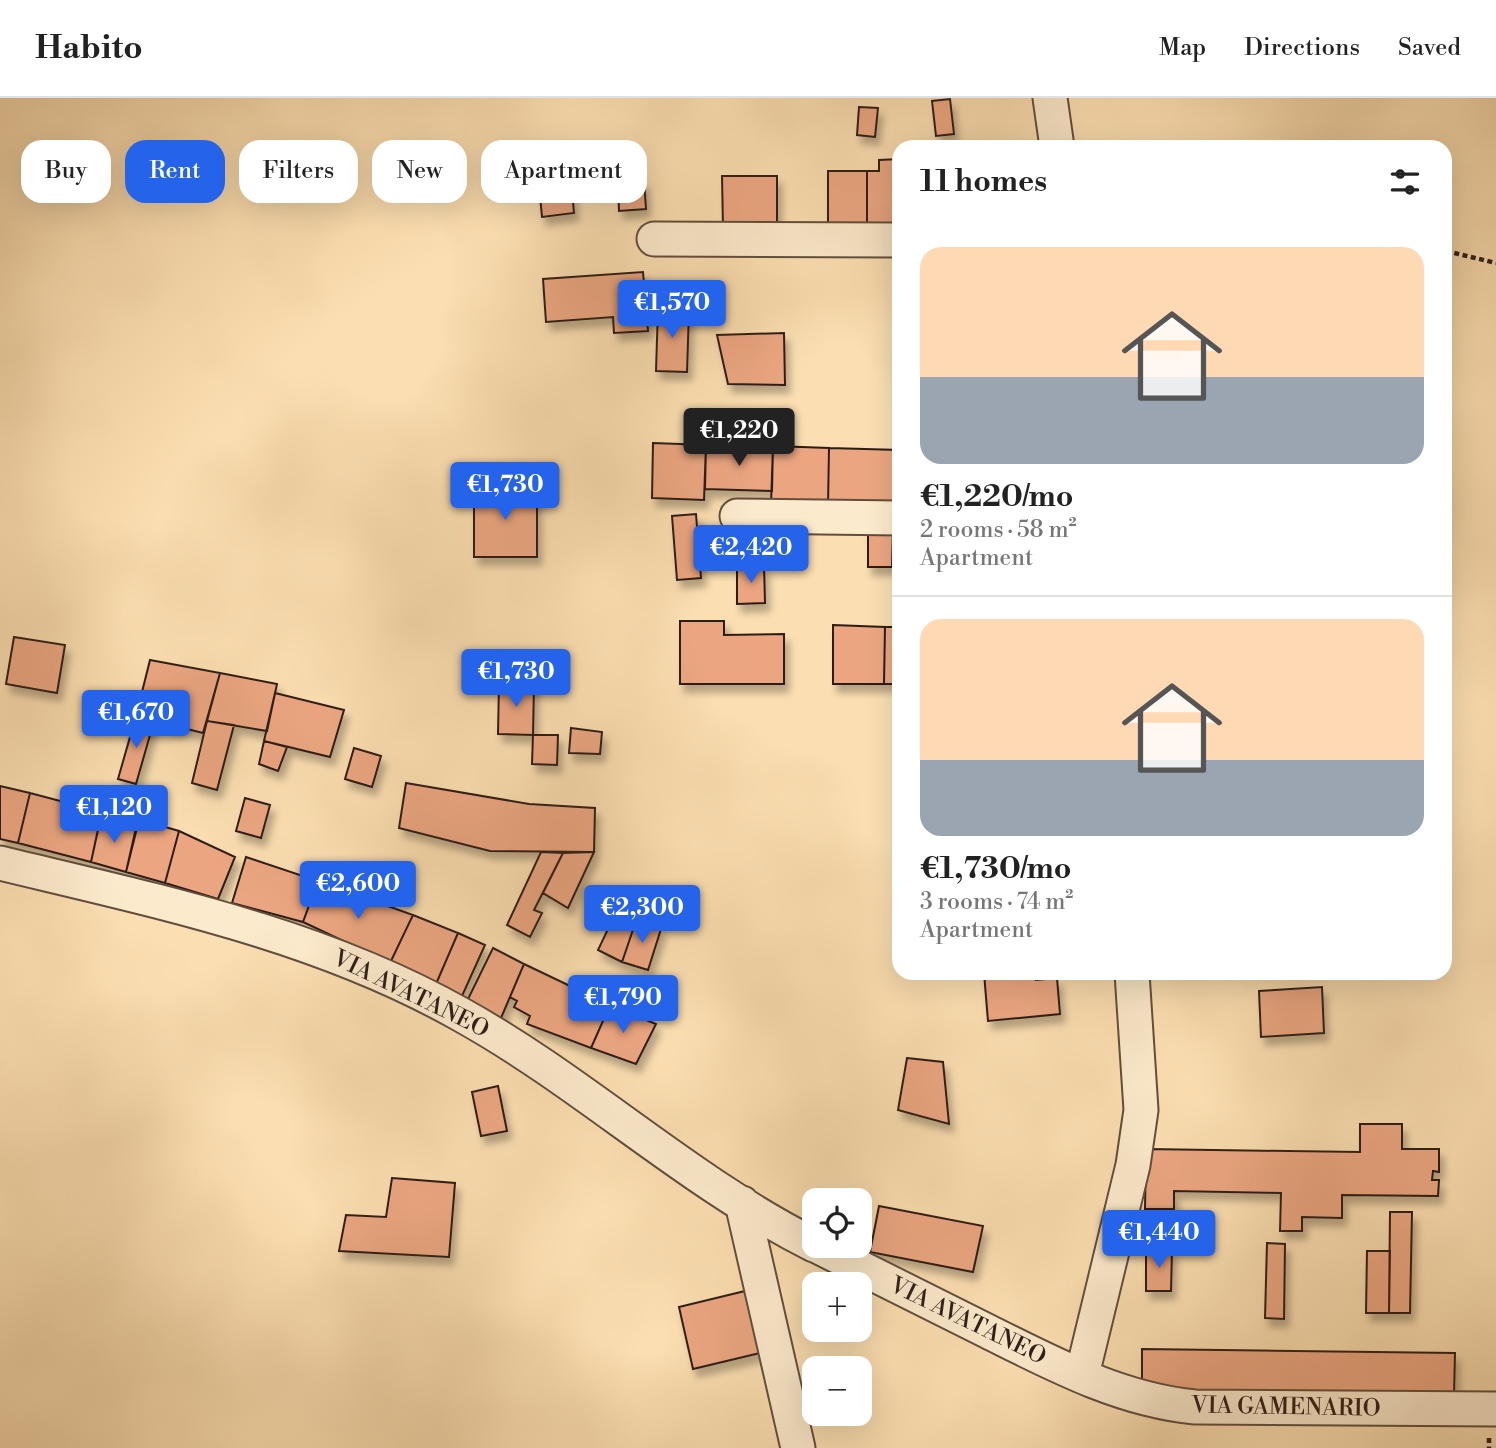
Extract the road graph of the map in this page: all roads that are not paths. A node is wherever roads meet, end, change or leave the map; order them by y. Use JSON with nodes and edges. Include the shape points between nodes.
{"nodes":[{"id":1,"x":1050,"y":98,"type":"edge"},
{"id":2,"x":1056,"y":140,"type":"edge"},
{"id":3,"x":654,"y":239,"type":"dead end"},
{"id":4,"x":892,"y":240,"type":"edge"},
{"id":5,"x":737,"y":516,"type":"dead end"},
{"id":6,"x":892,"y":519,"type":"edge"},
{"id":7,"x":0,"y":863,"type":"edge"},
{"id":8,"x":1133,"y":980,"type":"edge"},
{"id":9,"x":742,"y":1203,"type":"junction"},
{"id":10,"x":802,"y":1238,"type":"edge"},
{"id":11,"x":841,"y":1258,"type":"edge"},
{"id":12,"x":1082,"y":1374,"type":"junction"},
{"id":13,"x":1496,"y":1409,"type":"edge"},
{"id":14,"x":798,"y":1448,"type":"edge"}],
"edges":[{"from":1,"to":2,"type":"street"},
{"from":3,"to":4,"type":"street"},
{"from":5,"to":6,"type":"street"},
{"from":7,"to":9,"type":"street","name":"VIA AVATANEO","via":[[297,941],[417,992],[504,1040]]},
{"from":8,"to":12,"type":"street","via":[[1142,1110]]},
{"from":9,"to":10,"type":"street","name":"VIA AVATANEO"},
{"from":9,"to":14,"type":"street"},
{"from":11,"to":12,"type":"street","name":"VIA AVATANEO"},
{"from":12,"to":13,"type":"street","name":"VIA GAMENARIO","via":[[1160,1404],[1195,1407]]}]}
